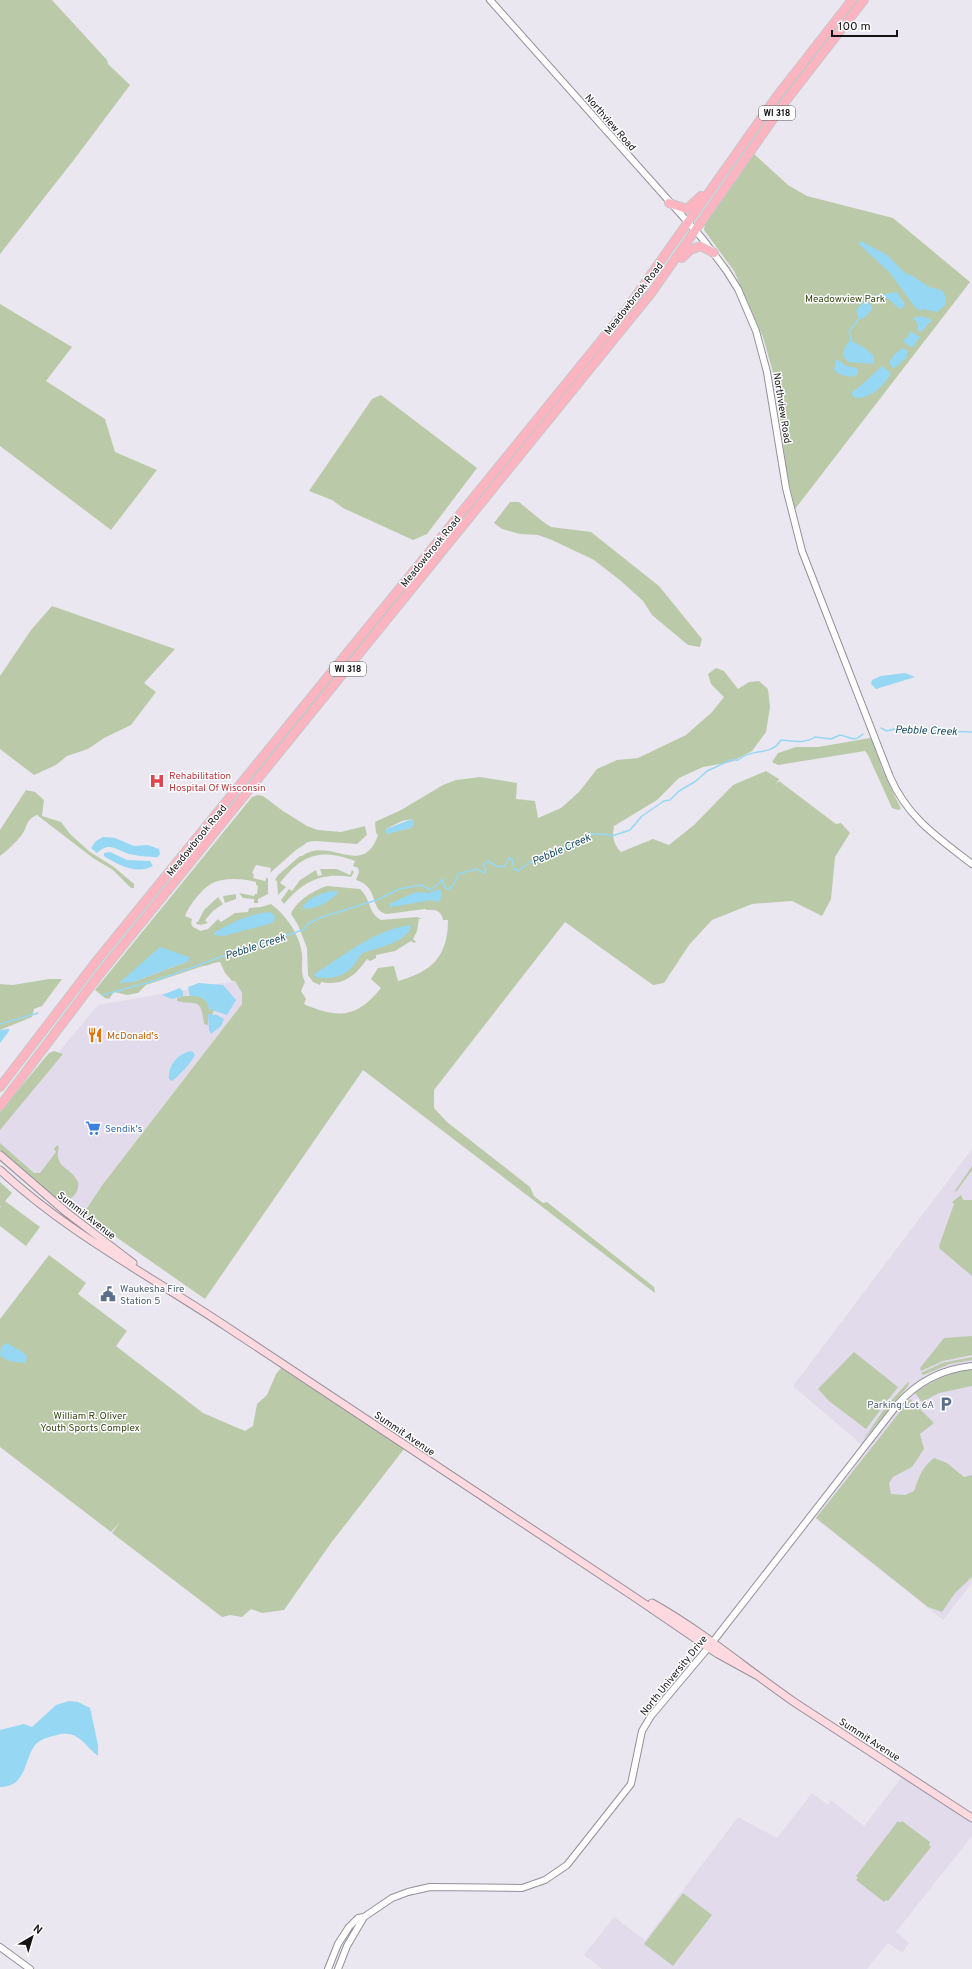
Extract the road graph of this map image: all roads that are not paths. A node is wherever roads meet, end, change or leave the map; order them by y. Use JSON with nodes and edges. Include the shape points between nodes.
{"nodes":[{"id":1,"x":490,"y":0,"type":"edge"},
{"id":2,"x":852,"y":0,"type":"edge"},
{"id":3,"x":864,"y":0,"type":"edge"},
{"id":4,"x":732,"y":161,"type":"junction"},
{"id":5,"x":669,"y":202,"type":"junction"},
{"id":6,"x":688,"y":223,"type":"junction"},
{"id":7,"x":695,"y":231,"type":"junction"},
{"id":8,"x":714,"y":253,"type":"junction"},
{"id":9,"x":654,"y":290,"type":"junction"},
{"id":10,"x":972,"y":864,"type":"edge"},
{"id":11,"x":0,"y":1087,"type":"edge"},
{"id":12,"x":0,"y":1106,"type":"edge"},
{"id":13,"x":0,"y":1155,"type":"edge"},
{"id":14,"x":0,"y":1170,"type":"edge"},
{"id":15,"x":166,"y":1286,"type":"junction"},
{"id":16,"x":972,"y":1366,"type":"edge"},
{"id":17,"x":633,"y":1596,"type":"junction"},
{"id":18,"x":713,"y":1642,"type":"junction"},
{"id":19,"x":708,"y":1648,"type":"junction"},
{"id":20,"x":758,"y":1676,"type":"junction"},
{"id":21,"x":972,"y":1818,"type":"edge"},
{"id":22,"x":364,"y":1917,"type":"junction"},
{"id":23,"x":0,"y":1947,"type":"edge"},
{"id":24,"x":30,"y":1969,"type":"edge"},
{"id":25,"x":328,"y":1969,"type":"edge"},
{"id":26,"x":338,"y":1969,"type":"edge"}],
"edges":[{"from":1,"to":5,"type":"street","name":"Northview Road"},
{"from":2,"to":4,"type":"main road","name":"Meadowbrook Road","number":"WI 318","via":[[777,96]]},
{"from":3,"to":7,"type":"main road","name":"Meadowbrook Road","number":"WI 318","via":[[785,102]]},
{"from":4,"to":5,"type":"main road","via":[[717,172],[690,207],[682,208]]},
{"from":4,"to":6,"type":"main road","name":"Meadowbrook Road","number":"WI 318"},
{"from":5,"to":6,"type":"street","name":"Northview Road"},
{"from":6,"to":7,"type":"street","name":"Northview Road"},
{"from":6,"to":9,"type":"main road","via":[[688,230],[659,274]]},
{"from":6,"to":11,"type":"main road","name":"Meadowbrook Road","number":"WI 318","via":[[626,310],[95,963]]},
{"from":7,"to":8,"type":"street","name":"Northview Road"},
{"from":7,"to":9,"type":"main road","name":"Meadowbrook Road","number":"WI 318"},
{"from":8,"to":9,"type":"main road","via":[[701,246],[694,247]]},
{"from":8,"to":10,"type":"street","name":"Northview Road","via":[[738,289],[756,331],[767,372],[786,488],[802,551],[890,777],[900,797],[916,818]]},
{"from":9,"to":12,"type":"main road","name":"Meadowbrook Road","number":"WI 318","via":[[99,975]]},
{"from":13,"to":15,"type":"main road","name":"Summit Avenue","via":[[66,1212]]},
{"from":14,"to":15,"type":"main road","name":"Summit Avenue","via":[[59,1220],[105,1251]]},
{"from":15,"to":17,"type":"main road","name":"Summit Avenue"},
{"from":16,"to":18,"type":"street","name":"North University Drive","via":[[933,1376],[901,1400]]},
{"from":17,"to":18,"type":"main road","name":"Summit Avenue","via":[[670,1613]]},
{"from":17,"to":19,"type":"main road","name":"Summit Avenue"},
{"from":18,"to":19,"type":"street","name":"North University Drive"},
{"from":18,"to":20,"type":"main road","name":"Summit Avenue"},
{"from":19,"to":20,"type":"main road","name":"Summit Avenue"},
{"from":19,"to":22,"type":"street","name":"North University Drive","via":[[645,1724],[633,1777],[628,1788],[573,1859],[560,1871],[540,1883],[516,1889],[450,1886],[422,1888],[387,1900]]},
{"from":20,"to":21,"type":"main road","name":"Summit Avenue"},
{"from":22,"to":25,"type":"street","name":"North University Drive","via":[[358,1918],[349,1927],[338,1944]]},
{"from":22,"to":26,"type":"street","name":"North University Drive","via":[[347,1946]]},
{"from":23,"to":24,"type":"street"}]}
